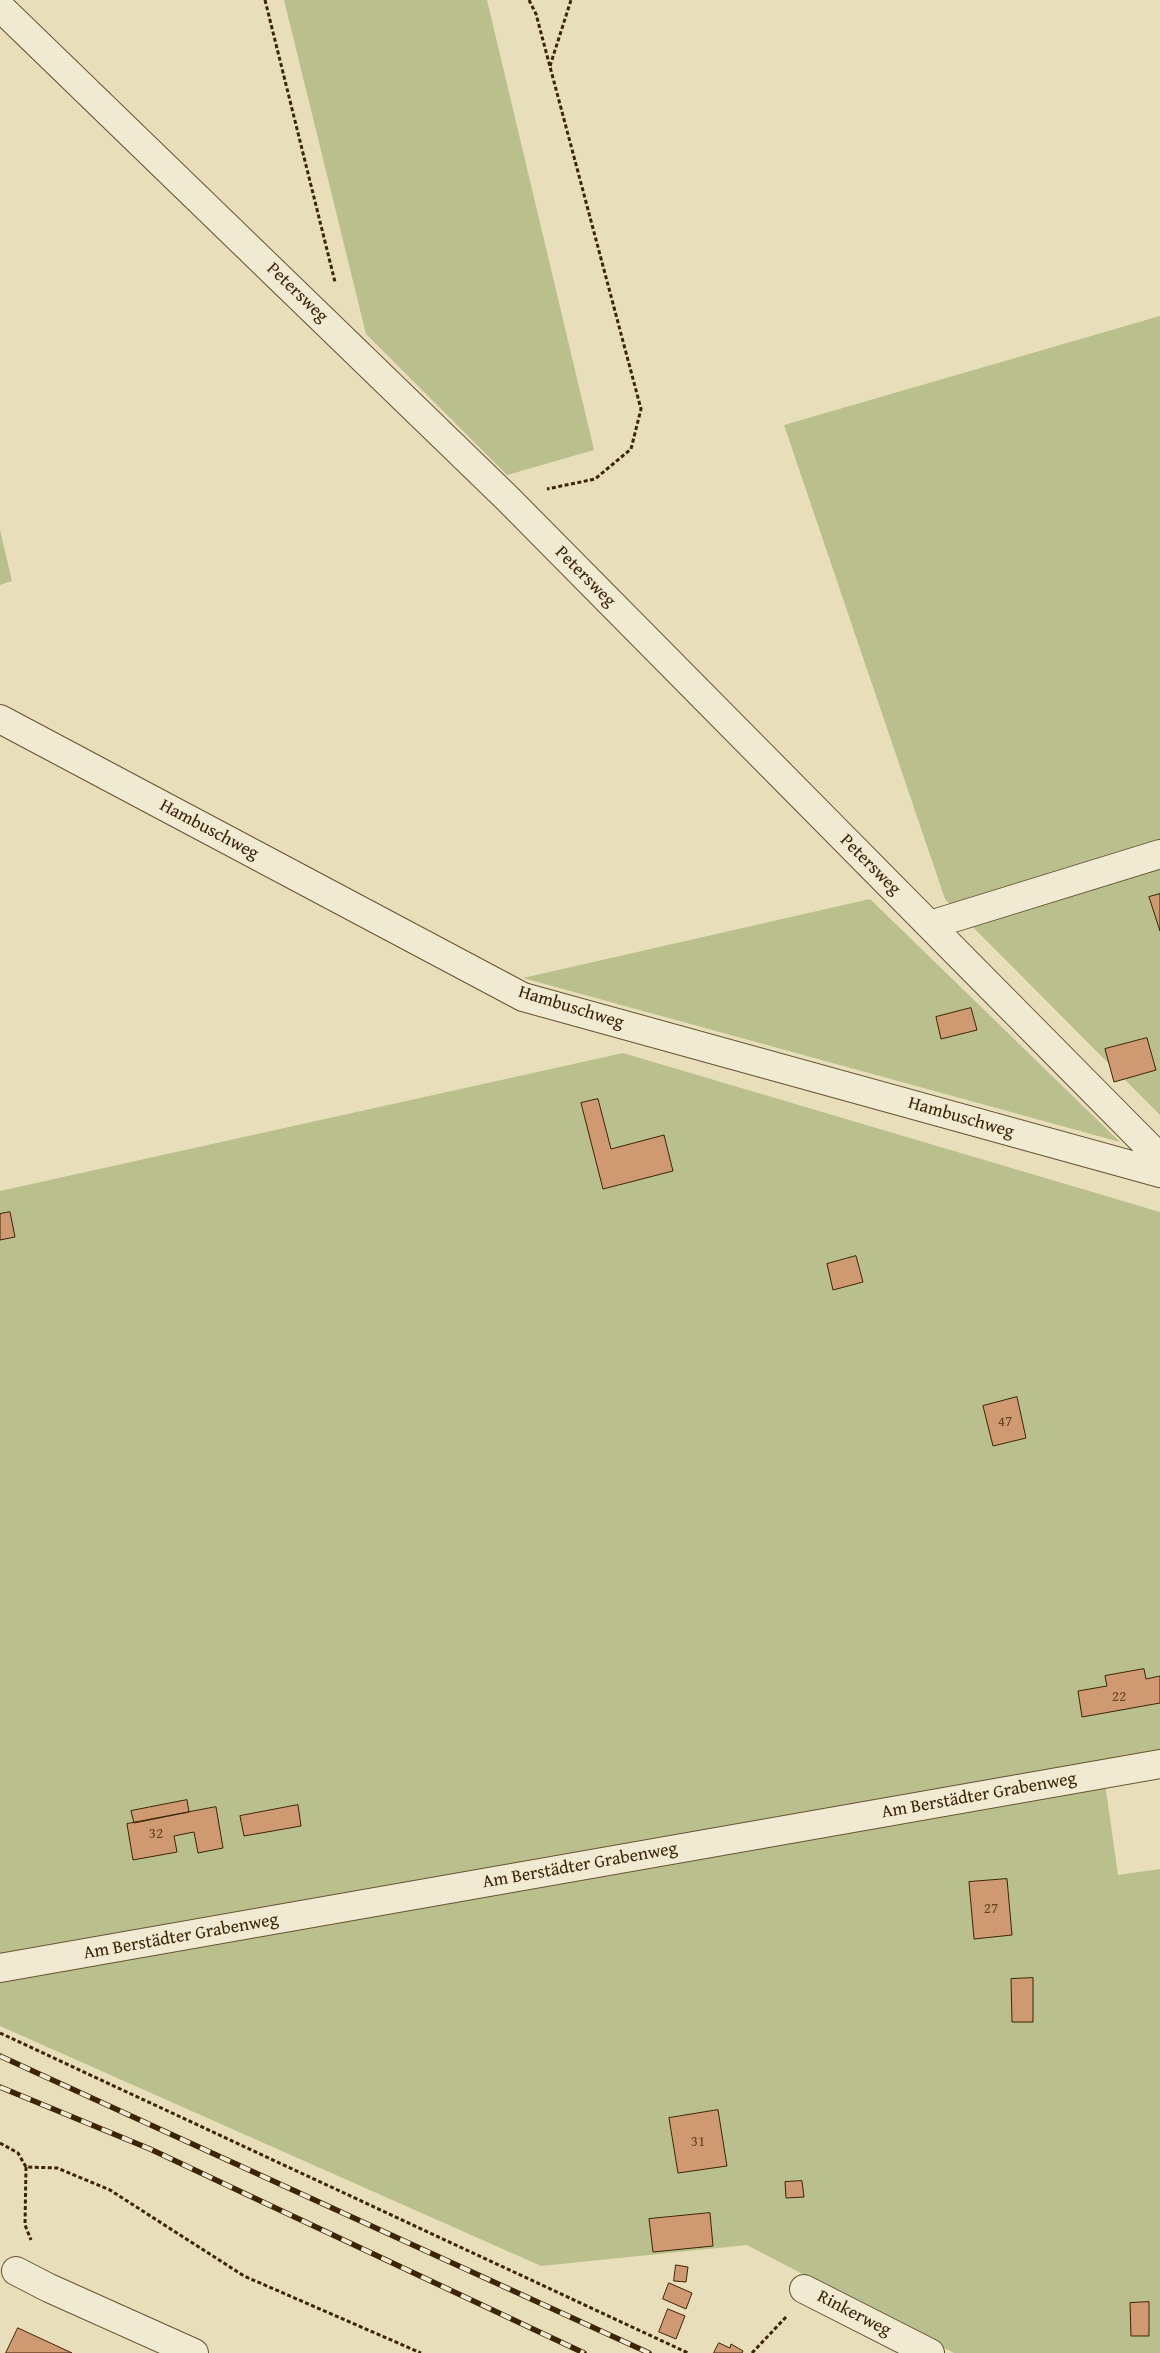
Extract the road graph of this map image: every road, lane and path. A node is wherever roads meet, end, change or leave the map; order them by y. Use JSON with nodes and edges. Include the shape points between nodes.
{"nodes":[{"id":1,"x":265,"y":0,"type":"edge"},
{"id":2,"x":529,"y":0,"type":"edge"},
{"id":3,"x":570,"y":0,"type":"edge"},
{"id":4,"x":0,"y":7,"type":"edge"},
{"id":5,"x":550,"y":66,"type":"junction"},
{"id":6,"x":337,"y":288,"type":"dead end"},
{"id":7,"x":507,"y":498,"type":"junction"},
{"id":8,"x":0,"y":719,"type":"edge"},
{"id":9,"x":1160,"y":854,"type":"edge"},
{"id":10,"x":930,"y":925,"type":"junction"},
{"id":11,"x":1160,"y":1158,"type":"edge"},
{"id":12,"x":1160,"y":1173,"type":"edge"},
{"id":13,"x":1160,"y":1764,"type":"edge"},
{"id":14,"x":0,"y":1968,"type":"edge"},
{"id":15,"x":0,"y":2033,"type":"edge"},
{"id":16,"x":0,"y":2144,"type":"edge"},
{"id":17,"x":26,"y":2167,"type":"junction"},
{"id":18,"x":16,"y":2271,"type":"dead end"},
{"id":19,"x":49,"y":2288,"type":"junction"},
{"id":20,"x":804,"y":2289,"type":"joint"},
{"id":21,"x":194,"y":2353,"type":"edge"},
{"id":22,"x":421,"y":2353,"type":"edge"},
{"id":23,"x":688,"y":2353,"type":"edge"},
{"id":24,"x":752,"y":2353,"type":"edge"},
{"id":25,"x":930,"y":2353,"type":"edge"}],
"edges":[{"from":1,"to":6,"type":"path"},
{"from":2,"to":5,"type":"path"},
{"from":3,"to":5,"type":"path"},
{"from":4,"to":7,"type":"street","name":"Petersweg"},
{"from":5,"to":7,"type":"path","via":[[642,409],[631,448],[595,479]]},
{"from":7,"to":10,"type":"street","name":"Petersweg"},
{"from":8,"to":12,"type":"street","name":"Hambuschweg","via":[[523,997]]},
{"from":9,"to":10,"type":"street"},
{"from":10,"to":11,"type":"street","name":"Petersweg"},
{"from":13,"to":14,"type":"street","name":"Am Berstädter Grabenweg"},
{"from":15,"to":23,"type":"path"},
{"from":16,"to":17,"type":"path","via":[[18,2153]]},
{"from":17,"to":19,"type":"path","via":[[25,2225]]},
{"from":17,"to":22,"type":"path","via":[[57,2168],[110,2190],[244,2276]]},
{"from":18,"to":19,"type":"street"},
{"from":19,"to":21,"type":"street"},
{"from":20,"to":24,"type":"path","via":[[783,2322]]},
{"from":20,"to":25,"type":"street","name":"Rinkerweg"}]}
